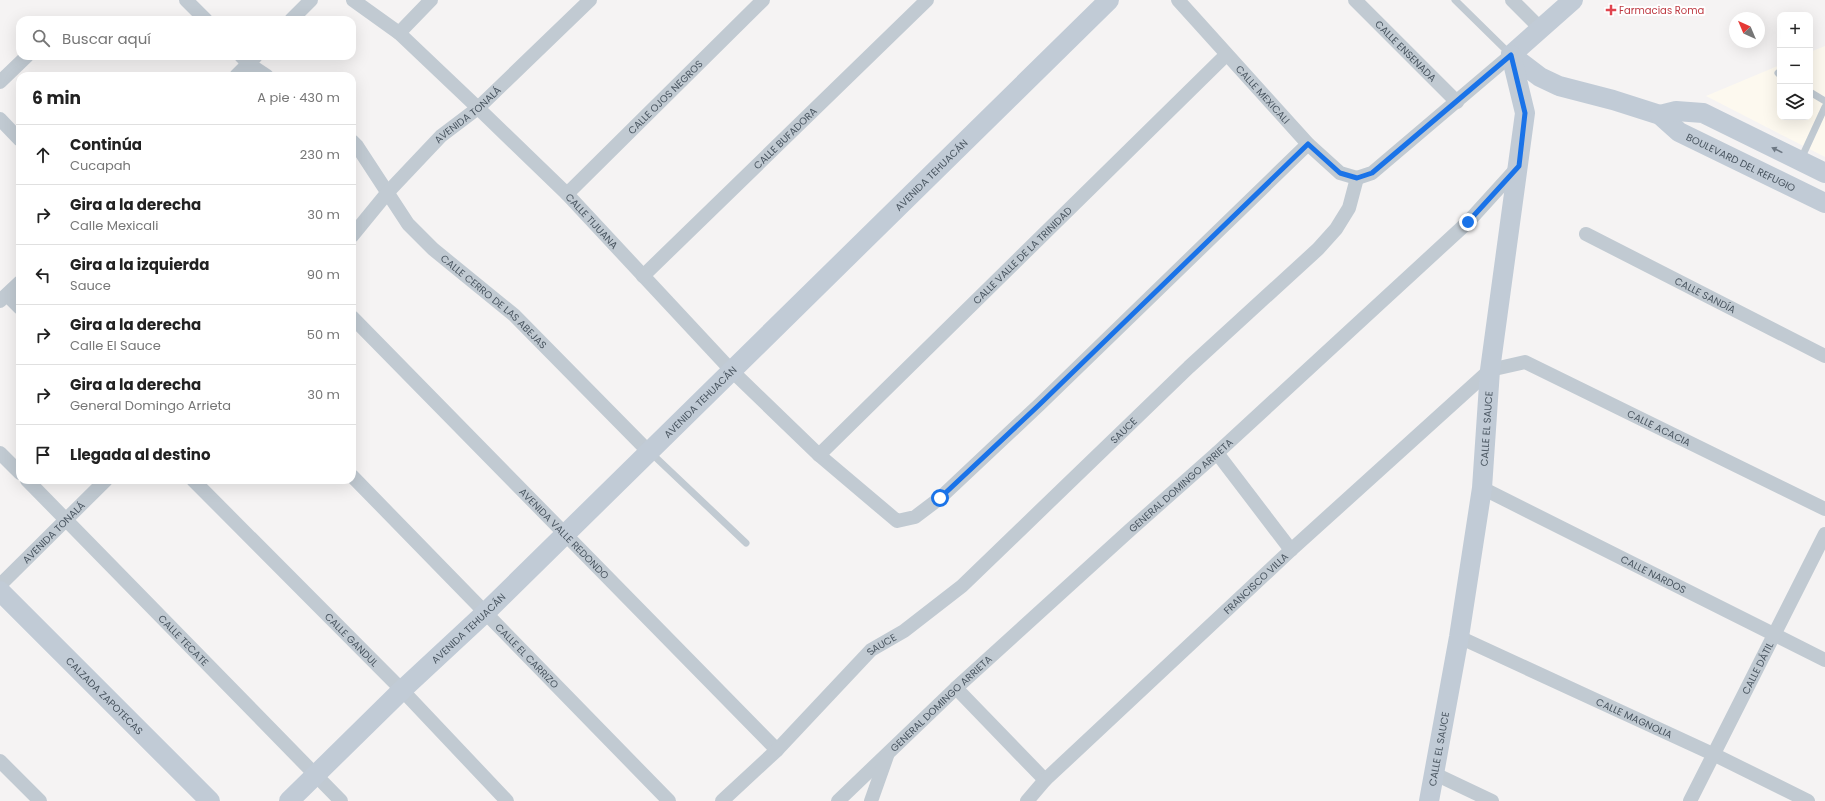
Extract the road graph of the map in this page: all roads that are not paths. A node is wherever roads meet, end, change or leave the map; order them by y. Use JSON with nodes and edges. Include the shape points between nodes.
{"nodes":[{"id":1,"x":186,"y":0,"type":"edge"},
{"id":2,"x":311,"y":0,"type":"edge"},
{"id":3,"x":353,"y":0,"type":"edge"},
{"id":4,"x":431,"y":0,"type":"edge"},
{"id":5,"x":590,"y":0,"type":"edge"},
{"id":6,"x":763,"y":0,"type":"edge"},
{"id":7,"x":927,"y":0,"type":"edge"},
{"id":8,"x":1109,"y":0,"type":"edge"},
{"id":9,"x":1178,"y":0,"type":"edge"},
{"id":10,"x":1355,"y":0,"type":"edge"},
{"id":11,"x":1455,"y":0,"type":"edge"},
{"id":12,"x":1512,"y":0,"type":"edge"},
{"id":13,"x":1573,"y":0,"type":"edge"},
{"id":14,"x":202,"y":16,"type":"edge"},
{"id":15,"x":295,"y":16,"type":"edge"},
{"id":16,"x":1540,"y":28,"type":"junction"},
{"id":17,"x":399,"y":33,"type":"junction"},
{"id":18,"x":1226,"y":55,"type":"junction"},
{"id":19,"x":1511,"y":55,"type":"junction"},
{"id":20,"x":23,"y":60,"type":"edge"},
{"id":21,"x":248,"y":60,"type":"edge"},
{"id":22,"x":250,"y":60,"type":"edge"},
{"id":23,"x":239,"y":72,"type":"edge"},
{"id":24,"x":263,"y":72,"type":"edge"},
{"id":25,"x":0,"y":82,"type":"edge"},
{"id":26,"x":1553,"y":84,"type":"junction"},
{"id":27,"x":1813,"y":94,"type":"edge"},
{"id":28,"x":1825,"y":101,"type":"edge"},
{"id":29,"x":1457,"y":102,"type":"junction"},
{"id":30,"x":1825,"y":107,"type":"edge"},
{"id":31,"x":478,"y":108,"type":"junction"},
{"id":32,"x":1525,"y":113,"type":"junction"},
{"id":33,"x":1660,"y":115,"type":"junction"},
{"id":34,"x":0,"y":119,"type":"edge"},
{"id":35,"x":16,"y":136,"type":"edge"},
{"id":36,"x":1308,"y":144,"type":"junction"},
{"id":37,"x":356,"y":145,"type":"edge"},
{"id":38,"x":1800,"y":161,"type":"junction"},
{"id":39,"x":1519,"y":166,"type":"junction"},
{"id":40,"x":1825,"y":173,"type":"edge"},
{"id":41,"x":1357,"y":178,"type":"junction"},
{"id":42,"x":388,"y":192,"type":"junction"},
{"id":43,"x":566,"y":194,"type":"junction"},
{"id":44,"x":1825,"y":203,"type":"edge"},
{"id":45,"x":356,"y":231,"type":"edge"},
{"id":46,"x":1586,"y":234,"type":"dead end"},
{"id":47,"x":643,"y":276,"type":"junction"},
{"id":48,"x":16,"y":286,"type":"edge"},
{"id":49,"x":3,"y":298,"type":"edge"},
{"id":50,"x":16,"y":306,"type":"edge"},
{"id":51,"x":356,"y":321,"type":"edge"},
{"id":52,"x":1825,"y":356,"type":"edge"},
{"id":53,"x":731,"y":370,"type":"junction"},
{"id":54,"x":1490,"y":370,"type":"junction"},
{"id":55,"x":648,"y":451,"type":"junction"},
{"id":56,"x":0,"y":453,"type":"edge"},
{"id":57,"x":1217,"y":453,"type":"junction"},
{"id":58,"x":818,"y":455,"type":"junction"},
{"id":59,"x":16,"y":469,"type":"edge"},
{"id":60,"x":356,"y":480,"type":"edge"},
{"id":61,"x":31,"y":484,"type":"edge"},
{"id":62,"x":102,"y":484,"type":"edge"},
{"id":63,"x":197,"y":484,"type":"edge"},
{"id":64,"x":1482,"y":488,"type":"junction"},
{"id":65,"x":1825,"y":509,"type":"edge"},
{"id":66,"x":66,"y":519,"type":"junction"},
{"id":67,"x":565,"y":534,"type":"junction"},
{"id":68,"x":1825,"y":534,"type":"edge"},
{"id":69,"x":746,"y":543,"type":"dead end"},
{"id":70,"x":1291,"y":550,"type":"junction"},
{"id":71,"x":0,"y":585,"type":"edge"},
{"id":72,"x":0,"y":591,"type":"edge"},
{"id":73,"x":486,"y":612,"type":"junction"},
{"id":74,"x":1775,"y":635,"type":"junction"},
{"id":75,"x":1459,"y":637,"type":"junction"},
{"id":76,"x":1825,"y":660,"type":"edge"},
{"id":77,"x":956,"y":688,"type":"junction"},
{"id":78,"x":402,"y":690,"type":"junction"},
{"id":79,"x":777,"y":750,"type":"junction"},
{"id":80,"x":888,"y":754,"type":"junction"},
{"id":81,"x":1714,"y":755,"type":"junction"},
{"id":82,"x":0,"y":761,"type":"edge"},
{"id":83,"x":1435,"y":774,"type":"junction"},
{"id":84,"x":315,"y":776,"type":"junction"},
{"id":85,"x":1045,"y":780,"type":"junction"},
{"id":86,"x":40,"y":801,"type":"edge"},
{"id":87,"x":210,"y":801,"type":"edge"},
{"id":88,"x":289,"y":801,"type":"edge"},
{"id":89,"x":341,"y":801,"type":"edge"},
{"id":90,"x":507,"y":801,"type":"edge"},
{"id":91,"x":669,"y":801,"type":"edge"},
{"id":92,"x":722,"y":801,"type":"edge"},
{"id":93,"x":838,"y":801,"type":"edge"},
{"id":94,"x":871,"y":801,"type":"edge"},
{"id":95,"x":1027,"y":801,"type":"edge"},
{"id":96,"x":1429,"y":801,"type":"edge"},
{"id":97,"x":1492,"y":801,"type":"edge"},
{"id":98,"x":1690,"y":801,"type":"edge"},
{"id":99,"x":1808,"y":801,"type":"edge"}],
"edges":[{"from":1,"to":14,"type":"street"},
{"from":2,"to":15,"type":"street"},
{"from":3,"to":17,"type":"street","name":"CALLE TIJUANA"},
{"from":4,"to":17,"type":"street"},
{"from":5,"to":31,"type":"street","name":"AVENIDA TONALÁ"},
{"from":6,"to":43,"type":"street","name":"CALLE OJOS NEGROS"},
{"from":7,"to":47,"type":"street","name":"CALLE BUFADORA"},
{"from":8,"to":53,"type":"street","name":"AVENIDA TEHUACÁN"},
{"from":9,"to":18,"type":"street","name":"CALLE MEXICALI"},
{"from":10,"to":29,"type":"street","name":"CALLE ENSENADA"},
{"from":11,"to":19,"type":"lane"},
{"from":12,"to":16,"type":"street"},
{"from":13,"to":16,"type":"street"},
{"from":16,"to":19,"type":"street"},
{"from":17,"to":31,"type":"street","name":"CALLE TIJUANA"},
{"from":18,"to":36,"type":"street","name":"CALLE MEXICALI"},
{"from":18,"to":58,"type":"street","name":"CALLE VALLE DE LA TRINIDAD"},
{"from":19,"to":26,"type":"street","name":"BOULEVARD DEL REFUGIO"},
{"from":19,"to":29,"type":"street"},
{"from":19,"to":32,"type":"street","name":"CALLE EL SAUCE"},
{"from":20,"to":25,"type":"street"},
{"from":21,"to":23,"type":"street"},
{"from":22,"to":24,"type":"street"},
{"from":26,"to":32,"type":"street","via":[[1531,96]]},
{"from":26,"to":33,"type":"street","name":"BOULEVARD DEL REFUGIO"},
{"from":27,"to":28,"type":"lane"},
{"from":29,"to":41,"type":"street","via":[[1372,173]]},
{"from":30,"to":38,"type":"lane"},
{"from":31,"to":42,"type":"street","name":"AVENIDA TONALÁ","via":[[441,136]]},
{"from":31,"to":43,"type":"street","name":"CALLE TIJUANA"},
{"from":32,"to":39,"type":"street","name":"CALLE EL SAUCE"},
{"from":38,"to":33,"type":"street","name":"BOULEVARD DEL REFUGIO","one_way":true,"via":[[1703,113],[1676,111]]},
{"from":33,"to":44,"type":"street","name":"BOULEVARD DEL REFUGIO","via":[[1679,132]]},
{"from":34,"to":35,"type":"street"},
{"from":36,"to":41,"type":"street","name":"CALLE MEXICALI","via":[[1340,173]]},
{"from":36,"to":58,"type":"street","name":"CALLE TIJUANA","via":[[1039,405],[940,498],[915,516],[898,521]]},
{"from":37,"to":42,"type":"street","name":"CALLE CERRO DE LAS ABEJAS"},
{"from":38,"to":40,"type":"street","name":"BOULEVARD DEL REFUGIO"},
{"from":39,"to":54,"type":"street","name":"CALLE EL SAUCE"},
{"from":39,"to":57,"type":"street","name":"GENERAL DOMINGO ARRIETA","via":[[1468,222]]},
{"from":41,"to":79,"type":"street","name":"SAUCE","via":[[1349,208],[1336,229],[1318,249],[1190,367],[962,586],[904,631],[871,650]]},
{"from":42,"to":45,"type":"street","name":"AVENIDA TONALÁ"},
{"from":42,"to":55,"type":"street","name":"CALLE CERRO DE LAS ABEJAS","via":[[408,224],[433,249],[514,315]]},
{"from":43,"to":47,"type":"street","name":"CALLE TIJUANA"},
{"from":46,"to":52,"type":"street","name":"CALLE SANDÍA"},
{"from":47,"to":53,"type":"street","name":"CALLE TIJUANA"},
{"from":48,"to":49,"type":"street"},
{"from":49,"to":50,"type":"street"},
{"from":51,"to":67,"type":"street","name":"AVENIDA VALLE REDONDO"},
{"from":53,"to":55,"type":"street","name":"AVENIDA TEHUACÁN"},
{"from":53,"to":58,"type":"street","name":"CALLE TIJUANA"},
{"from":54,"to":64,"type":"street","name":"CALLE EL SAUCE"},
{"from":54,"to":65,"type":"street","name":"CALLE ACACIA","via":[[1525,362]]},
{"from":54,"to":70,"type":"street","name":"FRANCISCO VILLA"},
{"from":55,"to":67,"type":"street","name":"AVENIDA TEHUACÁN"},
{"from":55,"to":69,"type":"lane"},
{"from":56,"to":59,"type":"street"},
{"from":57,"to":70,"type":"street"},
{"from":57,"to":77,"type":"street","name":"GENERAL DOMINGO ARRIETA"},
{"from":60,"to":73,"type":"street","name":"CALLE EL CARRIZO"},
{"from":61,"to":66,"type":"street","name":"CALLE TECATE"},
{"from":62,"to":66,"type":"street","name":"AVENIDA TONALÁ"},
{"from":63,"to":78,"type":"street","name":"CALLE GANDUL"},
{"from":64,"to":74,"type":"street","name":"CALLE NARDOS"},
{"from":64,"to":75,"type":"street","name":"CALLE EL SAUCE"},
{"from":66,"to":71,"type":"street","name":"AVENIDA TONALÁ"},
{"from":66,"to":84,"type":"street","name":"CALLE TECATE"},
{"from":67,"to":73,"type":"street","name":"AVENIDA TEHUACÁN"},
{"from":67,"to":79,"type":"street","name":"AVENIDA VALLE REDONDO"},
{"from":68,"to":74,"type":"street","name":"CALLE DÁTIL"},
{"from":70,"to":85,"type":"street","name":"FRANCISCO VILLA"},
{"from":72,"to":87,"type":"street","name":"CALZADA ZAPOTECAS"},
{"from":73,"to":78,"type":"street","name":"AVENIDA TEHUACÁN"},
{"from":73,"to":91,"type":"street","name":"CALLE EL CARRIZO"},
{"from":74,"to":76,"type":"street","name":"CALLE NARDOS"},
{"from":74,"to":81,"type":"street","name":"CALLE DÁTIL"},
{"from":75,"to":81,"type":"street","name":"CALLE MAGNOLIA"},
{"from":75,"to":83,"type":"street","name":"CALLE EL SAUCE"},
{"from":77,"to":80,"type":"street","name":"GENERAL DOMINGO ARRIETA"},
{"from":77,"to":85,"type":"street"},
{"from":78,"to":84,"type":"street","name":"AVENIDA TEHUACÁN"},
{"from":78,"to":90,"type":"street","name":"CALLE GANDUL"},
{"from":79,"to":92,"type":"street","name":"SAUCE"},
{"from":80,"to":93,"type":"street","name":"GENERAL DOMINGO ARRIETA"},
{"from":80,"to":94,"type":"street"},
{"from":81,"to":98,"type":"street","name":"CALLE DÁTIL"},
{"from":81,"to":99,"type":"street","name":"CALLE MAGNOLIA"},
{"from":82,"to":86,"type":"street"},
{"from":83,"to":96,"type":"street","name":"CALLE EL SAUCE"},
{"from":83,"to":97,"type":"street"},
{"from":84,"to":88,"type":"street","name":"AVENIDA TEHUACÁN"},
{"from":84,"to":89,"type":"street","name":"CALLE TECATE"},
{"from":85,"to":95,"type":"street","name":"FRANCISCO VILLA"}]}
